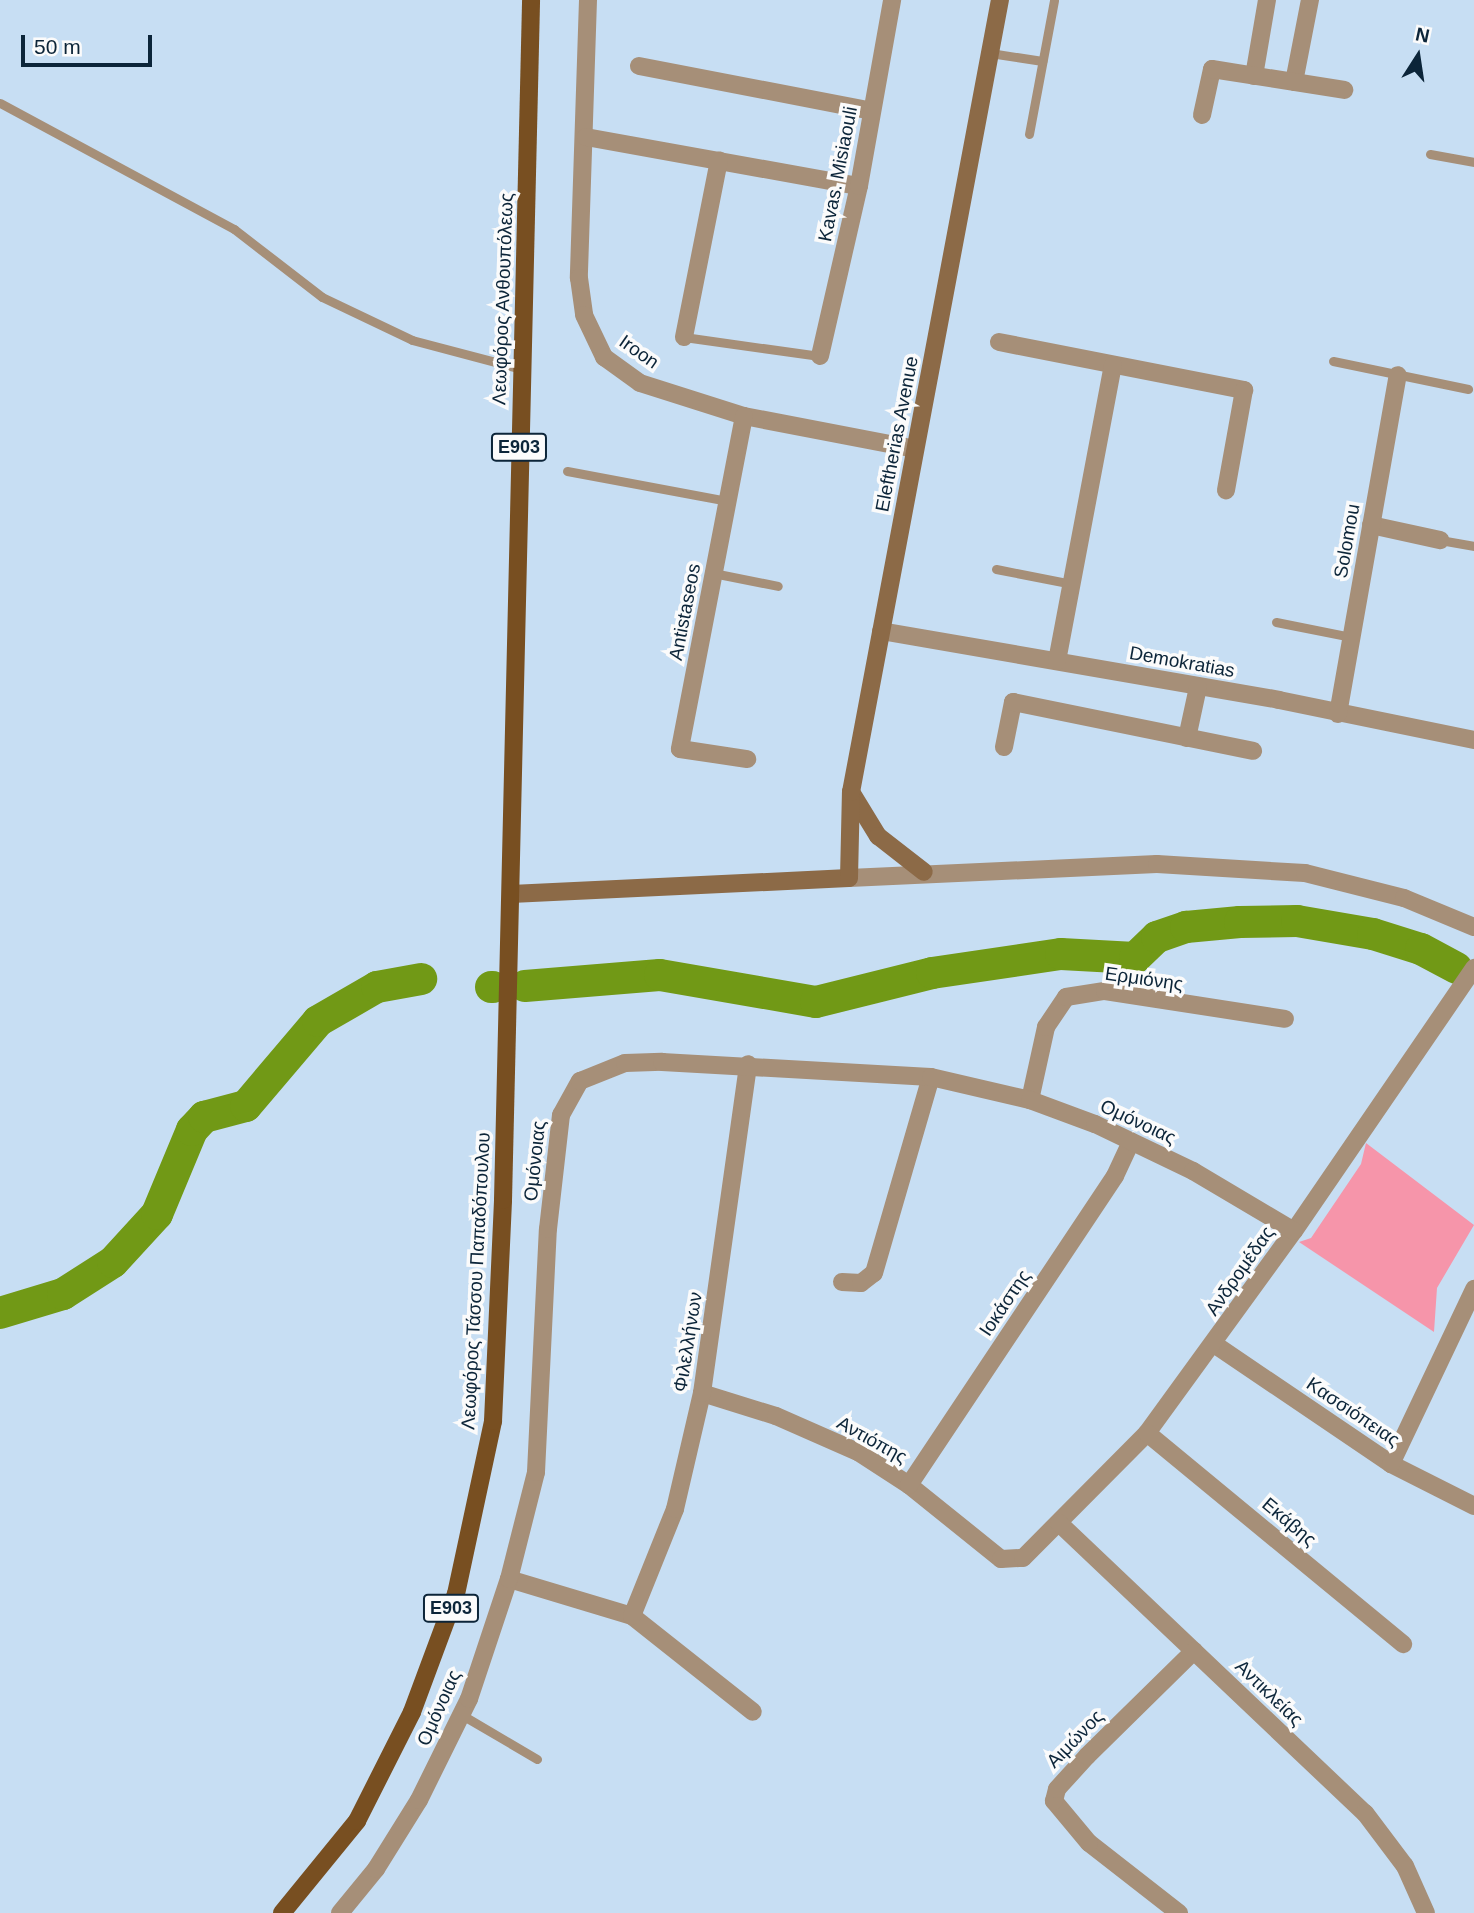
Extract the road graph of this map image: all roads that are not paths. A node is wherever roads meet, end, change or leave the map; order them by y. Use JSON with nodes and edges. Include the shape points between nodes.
{"nodes":[{"id":1,"x":531,"y":0,"type":"edge"},
{"id":2,"x":588,"y":0,"type":"edge"},
{"id":3,"x":892,"y":0,"type":"edge"},
{"id":4,"x":1000,"y":0,"type":"edge"},
{"id":5,"x":1054,"y":0,"type":"edge"},
{"id":6,"x":1267,"y":0,"type":"edge"},
{"id":7,"x":1310,"y":0,"type":"edge"},
{"id":8,"x":990,"y":53,"type":"junction"},
{"id":9,"x":1042,"y":61,"type":"junction"},
{"id":10,"x":639,"y":65,"type":"dead end"},
{"id":11,"x":1254,"y":76,"type":"junction"},
{"id":12,"x":1294,"y":82,"type":"junction"},
{"id":13,"x":1344,"y":90,"type":"dead end"},
{"id":14,"x":0,"y":103,"type":"edge"},
{"id":15,"x":872,"y":111,"type":"junction"},
{"id":16,"x":1202,"y":115,"type":"dead end"},
{"id":17,"x":1030,"y":134,"type":"dead end"},
{"id":18,"x":586,"y":137,"type":"junction"},
{"id":19,"x":1430,"y":153,"type":"dead end"},
{"id":20,"x":719,"y":160,"type":"junction"},
{"id":21,"x":1474,"y":162,"type":"edge"},
{"id":22,"x":859,"y":186,"type":"junction"},
{"id":23,"x":684,"y":337,"type":"joint"},
{"id":24,"x":999,"y":342,"type":"dead end"},
{"id":25,"x":820,"y":356,"type":"joint"},
{"id":26,"x":1333,"y":361,"type":"dead end"},
{"id":27,"x":1113,"y":365,"type":"junction"},
{"id":28,"x":522,"y":369,"type":"junction"},
{"id":29,"x":1398,"y":375,"type":"junction"},
{"id":30,"x":1468,"y":389,"type":"dead end"},
{"id":31,"x":744,"y":416,"type":"junction"},
{"id":32,"x":915,"y":449,"type":"junction"},
{"id":33,"x":567,"y":471,"type":"dead end"},
{"id":34,"x":1226,"y":490,"type":"dead end"},
{"id":35,"x":728,"y":501,"type":"junction"},
{"id":36,"x":1371,"y":525,"type":"junction"},
{"id":37,"x":1440,"y":540,"type":"joint"},
{"id":38,"x":1474,"y":546,"type":"edge"},
{"id":39,"x":996,"y":569,"type":"dead end"},
{"id":40,"x":713,"y":573,"type":"junction"},
{"id":41,"x":1072,"y":584,"type":"junction"},
{"id":42,"x":778,"y":586,"type":"dead end"},
{"id":43,"x":1276,"y":622,"type":"dead end"},
{"id":44,"x":881,"y":631,"type":"junction"},
{"id":45,"x":1351,"y":637,"type":"junction"},
{"id":46,"x":1057,"y":661,"type":"junction"},
{"id":47,"x":1198,"y":687,"type":"junction"},
{"id":48,"x":1338,"y":714,"type":"junction"},
{"id":49,"x":1187,"y":738,"type":"junction"},
{"id":50,"x":1474,"y":740,"type":"edge"},
{"id":51,"x":1004,"y":747,"type":"dead end"},
{"id":52,"x":1253,"y":751,"type":"dead end"},
{"id":53,"x":747,"y":758,"type":"dead end"},
{"id":54,"x":851,"y":792,"type":"junction"},
{"id":55,"x":924,"y":872,"type":"junction"},
{"id":56,"x":849,"y":878,"type":"junction"},
{"id":57,"x":511,"y":894,"type":"junction"},
{"id":58,"x":1474,"y":927,"type":"edge"},
{"id":59,"x":1474,"y":968,"type":"edge"},
{"id":60,"x":1285,"y":1020,"type":"dead end"},
{"id":61,"x":748,"y":1065,"type":"junction"},
{"id":62,"x":931,"y":1077,"type":"junction"},
{"id":63,"x":1030,"y":1100,"type":"junction"},
{"id":64,"x":1131,"y":1141,"type":"junction"},
{"id":65,"x":1294,"y":1231,"type":"junction"},
{"id":66,"x":842,"y":1282,"type":"dead end"},
{"id":67,"x":1474,"y":1289,"type":"edge"},
{"id":68,"x":1214,"y":1344,"type":"junction"},
{"id":69,"x":702,"y":1393,"type":"junction"},
{"id":70,"x":1147,"y":1433,"type":"junction"},
{"id":71,"x":1391,"y":1464,"type":"junction"},
{"id":72,"x":909,"y":1485,"type":"junction"},
{"id":73,"x":1474,"y":1506,"type":"edge"},
{"id":74,"x":1059,"y":1523,"type":"junction"},
{"id":75,"x":1002,"y":1559,"type":"joint"},
{"id":76,"x":509,"y":1579,"type":"junction"},
{"id":77,"x":632,"y":1616,"type":"junction"},
{"id":78,"x":1403,"y":1644,"type":"dead end"},
{"id":79,"x":1194,"y":1651,"type":"junction"},
{"id":80,"x":754,"y":1712,"type":"dead end"},
{"id":81,"x":461,"y":1715,"type":"junction"},
{"id":82,"x":537,"y":1759,"type":"dead end"},
{"id":83,"x":282,"y":1913,"type":"edge"},
{"id":84,"x":340,"y":1913,"type":"edge"},
{"id":85,"x":1179,"y":1913,"type":"edge"},
{"id":86,"x":1426,"y":1913,"type":"edge"}],
"edges":[{"from":1,"to":28,"type":"main road","name":"Λεωφόρος Ανθουπόλεως","number":"E903"},
{"from":2,"to":18,"type":"street","name":"Iroon"},
{"from":3,"to":15,"type":"street","name":"Kavas. Misiaouli"},
{"from":4,"to":8,"type":"main road","name":"Eleftherias Avenue"},
{"from":5,"to":9,"type":"lane"},
{"from":6,"to":11,"type":"street"},
{"from":7,"to":12,"type":"street"},
{"from":8,"to":9,"type":"lane"},
{"from":8,"to":32,"type":"main road","name":"Eleftherias Avenue"},
{"from":9,"to":17,"type":"lane"},
{"from":10,"to":15,"type":"street"},
{"from":11,"to":12,"type":"street"},
{"from":11,"to":16,"type":"street","via":[[1212,69]]},
{"from":12,"to":13,"type":"street"},
{"from":14,"to":28,"type":"lane","via":[[234,229],[322,297],[412,340]]},
{"from":15,"to":22,"type":"street","name":"Kavas. Misiaouli"},
{"from":18,"to":20,"type":"street"},
{"from":18,"to":31,"type":"street","name":"Iroon","via":[[579,278],[584,315],[604,357],[640,383]]},
{"from":19,"to":21,"type":"lane"},
{"from":20,"to":22,"type":"street"},
{"from":20,"to":23,"type":"street"},
{"from":22,"to":25,"type":"street","name":"Kavas. Misiaouli"},
{"from":23,"to":25,"type":"lane"},
{"from":24,"to":27,"type":"street"},
{"from":26,"to":29,"type":"lane"},
{"from":27,"to":34,"type":"street","via":[[1244,390]]},
{"from":27,"to":41,"type":"street"},
{"from":28,"to":57,"type":"main road","name":"Λεωφόρος Ανθουπόλεως","number":"E903"},
{"from":29,"to":30,"type":"lane"},
{"from":29,"to":36,"type":"street","name":"Solomou"},
{"from":31,"to":32,"type":"street","name":"Iroon"},
{"from":31,"to":35,"type":"street","name":"Antistaseos"},
{"from":32,"to":44,"type":"main road","name":"Eleftherias Avenue"},
{"from":33,"to":35,"type":"lane"},
{"from":35,"to":40,"type":"street","name":"Antistaseos"},
{"from":36,"to":37,"type":"street"},
{"from":36,"to":45,"type":"street","name":"Solomou"},
{"from":37,"to":38,"type":"lane"},
{"from":39,"to":41,"type":"lane"},
{"from":40,"to":42,"type":"lane"},
{"from":40,"to":53,"type":"street","name":"Antistaseos","via":[[680,749]]},
{"from":41,"to":46,"type":"street"},
{"from":43,"to":45,"type":"lane"},
{"from":44,"to":46,"type":"street","name":"Demokratias"},
{"from":44,"to":54,"type":"main road","name":"Eleftherias Avenue"},
{"from":45,"to":48,"type":"street","name":"Solomou"},
{"from":46,"to":47,"type":"street","name":"Demokratias"},
{"from":47,"to":48,"type":"street","name":"Demokratias"},
{"from":47,"to":49,"type":"street"},
{"from":48,"to":50,"type":"street","name":"Demokratias"},
{"from":49,"to":51,"type":"street","via":[[1013,702]]},
{"from":49,"to":52,"type":"street"},
{"from":54,"to":55,"type":"main road","via":[[878,836]]},
{"from":54,"to":56,"type":"main road","name":"Eleftherias Avenue"},
{"from":55,"to":56,"type":"street"},
{"from":55,"to":58,"type":"street","via":[[1157,863],[1304,873],[1404,898]]},
{"from":56,"to":57,"type":"main road"},
{"from":57,"to":83,"type":"main road","name":"Λεωφόρος Τάσσου Παπαδόπουλου","number":"E903","via":[[493,1421],[456,1594],[412,1712],[357,1821]]},
{"from":59,"to":65,"type":"street","name":"Ανδρομέδας"},
{"from":60,"to":63,"type":"street","name":"Ερμιόνης","via":[[1105,991],[1066,997],[1045,1027]]},
{"from":61,"to":62,"type":"street","name":"Ομόνοιας"},
{"from":61,"to":69,"type":"street","name":"Φιλελλήνων"},
{"from":61,"to":76,"type":"street","name":"Ομόνοιας","via":[[625,1063],[580,1081],[561,1115],[548,1229],[536,1472]]},
{"from":62,"to":63,"type":"street","name":"Ομόνοιας"},
{"from":62,"to":66,"type":"street","via":[[874,1273],[861,1283]]},
{"from":63,"to":64,"type":"street","name":"Ομόνοιας"},
{"from":64,"to":65,"type":"street","name":"Ομόνοιας"},
{"from":64,"to":72,"type":"street","name":"Ιοκάστης","via":[[1115,1176]]},
{"from":65,"to":68,"type":"street","name":"Ανδρομέδας"},
{"from":67,"to":71,"type":"street"},
{"from":68,"to":70,"type":"street","name":"Ανδρομέδας"},
{"from":68,"to":71,"type":"street","name":"Κασσιόπειας"},
{"from":69,"to":72,"type":"street","name":"Αντιόπης","via":[[788,1421],[858,1452]]},
{"from":69,"to":77,"type":"street","name":"Φιλελλήνων","via":[[675,1510]]},
{"from":70,"to":74,"type":"street","name":"Ανδρομέδας"},
{"from":70,"to":78,"type":"street","name":"Εκάβης"},
{"from":71,"to":73,"type":"street","name":"Κασσιόπειας"},
{"from":72,"to":75,"type":"street","name":"Αντιόπης"},
{"from":74,"to":75,"type":"street","name":"Ανδρομέδας","via":[[1023,1558]]},
{"from":74,"to":79,"type":"street","name":"Αντικλείας"},
{"from":76,"to":77,"type":"street"},
{"from":76,"to":81,"type":"street","name":"Ομόνοιας"},
{"from":77,"to":80,"type":"street"},
{"from":79,"to":85,"type":"street","name":"Αιμώνος","via":[[1056,1789],[1054,1801],[1089,1843]]},
{"from":79,"to":86,"type":"street","name":"Αντικλείας","via":[[1364,1813],[1405,1866]]},
{"from":81,"to":82,"type":"lane"},
{"from":81,"to":84,"type":"street","name":"Ομόνοιας","via":[[405,1823],[376,1870]]}]}
